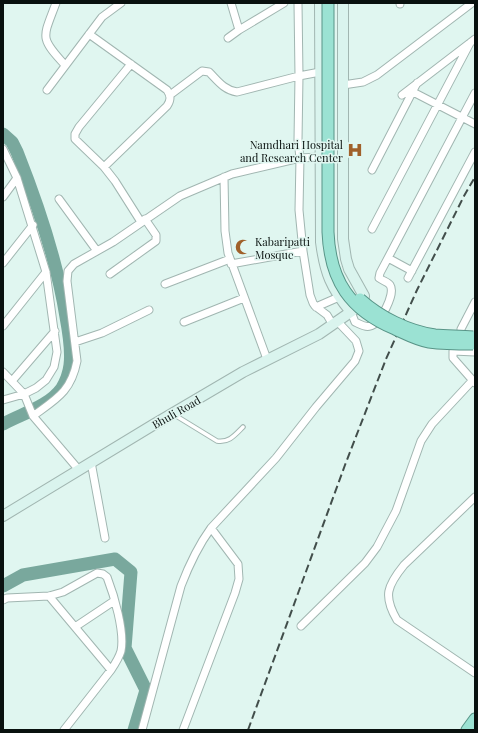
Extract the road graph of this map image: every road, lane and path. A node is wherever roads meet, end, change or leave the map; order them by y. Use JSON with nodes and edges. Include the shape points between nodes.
{"nodes":[{"id":1,"x":56,"y":3,"type":"edge"},
{"id":2,"x":120,"y":3,"type":"edge"},
{"id":3,"x":231,"y":3,"type":"edge"},
{"id":4,"x":284,"y":3,"type":"edge"},
{"id":5,"x":298,"y":3,"type":"edge"},
{"id":6,"x":320,"y":3,"type":"edge"},
{"id":7,"x":328,"y":3,"type":"edge"},
{"id":8,"x":334,"y":3,"type":"edge"},
{"id":9,"x":343,"y":3,"type":"edge"},
{"id":10,"x":472,"y":3,"type":"edge"},
{"id":11,"x":239,"y":30,"type":"junction"},
{"id":12,"x":89,"y":34,"type":"junction"},
{"id":13,"x":228,"y":38,"type":"dead end"},
{"id":14,"x":472,"y":41,"type":"edge"},
{"id":15,"x":131,"y":64,"type":"junction"},
{"id":16,"x":66,"y":65,"type":"junction"},
{"id":17,"x":320,"y":72,"type":"junction"},
{"id":18,"x":299,"y":76,"type":"junction"},
{"id":19,"x":417,"y":83,"type":"junction"},
{"id":20,"x":343,"y":85,"type":"junction"},
{"id":21,"x":47,"y":90,"type":"dead end"},
{"id":22,"x":412,"y":92,"type":"junction"},
{"id":23,"x":475,"y":93,"type":"edge"},
{"id":24,"x":170,"y":95,"type":"junction"},
{"id":25,"x":402,"y":95,"type":"dead end"},
{"id":26,"x":437,"y":105,"type":"junction"},
{"id":27,"x":462,"y":117,"type":"junction"},
{"id":28,"x":475,"y":124,"type":"edge"},
{"id":29,"x":4,"y":151,"type":"edge"},
{"id":30,"x":475,"y":152,"type":"edge"},
{"id":31,"x":320,"y":157,"type":"junction"},
{"id":32,"x":300,"y":158,"type":"junction"},
{"id":33,"x":104,"y":167,"type":"junction"},
{"id":34,"x":372,"y":170,"type":"dead end"},
{"id":35,"x":224,"y":177,"type":"junction"},
{"id":36,"x":17,"y":178,"type":"junction"},
{"id":37,"x":3,"y":197,"type":"edge"},
{"id":38,"x":59,"y":199,"type":"dead end"},
{"id":39,"x":143,"y":221,"type":"junction"},
{"id":40,"x":33,"y":225,"type":"junction"},
{"id":41,"x":372,"y":229,"type":"dead end"},
{"id":42,"x":303,"y":250,"type":"junction"},
{"id":43,"x":97,"y":251,"type":"junction"},
{"id":44,"x":388,"y":258,"type":"junction"},
{"id":45,"x":231,"y":262,"type":"junction"},
{"id":46,"x":3,"y":263,"type":"edge"},
{"id":47,"x":412,"y":270,"type":"junction"},
{"id":48,"x":46,"y":272,"type":"junction"},
{"id":49,"x":110,"y":274,"type":"dead end"},
{"id":50,"x":408,"y":278,"type":"dead end"},
{"id":51,"x":165,"y":284,"type":"dead end"},
{"id":52,"x":339,"y":297,"type":"junction"},
{"id":53,"x":244,"y":298,"type":"junction"},
{"id":54,"x":475,"y":302,"type":"edge"},
{"id":55,"x":316,"y":307,"type":"junction"},
{"id":56,"x":149,"y":310,"type":"dead end"},
{"id":57,"x":352,"y":312,"type":"junction"},
{"id":58,"x":471,"y":315,"type":"edge"},
{"id":59,"x":184,"y":322,"type":"dead end"},
{"id":60,"x":336,"y":324,"type":"junction"},
{"id":61,"x":3,"y":326,"type":"edge"},
{"id":62,"x":461,"y":329,"type":"dead end"},
{"id":63,"x":55,"y":331,"type":"junction"},
{"id":64,"x":75,"y":342,"type":"junction"},
{"id":65,"x":474,"y":343,"type":"edge"},
{"id":66,"x":268,"y":360,"type":"junction"},
{"id":67,"x":3,"y":372,"type":"edge"},
{"id":68,"x":12,"y":381,"type":"junction"},
{"id":69,"x":473,"y":382,"type":"edge"},
{"id":70,"x":24,"y":394,"type":"junction"},
{"id":71,"x":3,"y":400,"type":"edge"},
{"id":72,"x":32,"y":414,"type":"junction"},
{"id":73,"x":172,"y":414,"type":"junction"},
{"id":74,"x":243,"y":427,"type":"dead end"},
{"id":75,"x":91,"y":462,"type":"junction"},
{"id":76,"x":79,"y":470,"type":"junction"},
{"id":77,"x":475,"y":498,"type":"edge"},
{"id":78,"x":3,"y":516,"type":"edge"},
{"id":79,"x":211,"y":528,"type":"junction"},
{"id":80,"x":105,"y":538,"type":"dead end"},
{"id":81,"x":49,"y":596,"type":"junction"},
{"id":82,"x":3,"y":600,"type":"edge"},
{"id":83,"x":114,"y":601,"type":"junction"},
{"id":84,"x":301,"y":626,"type":"dead end"},
{"id":85,"x":75,"y":627,"type":"junction"},
{"id":86,"x":111,"y":670,"type":"junction"},
{"id":87,"x":475,"y":673,"type":"edge"},
{"id":88,"x":475,"y":719,"type":"edge"},
{"id":89,"x":64,"y":730,"type":"edge"},
{"id":90,"x":142,"y":730,"type":"edge"},
{"id":91,"x":183,"y":730,"type":"edge"},
{"id":92,"x":467,"y":730,"type":"edge"}],
"edges":[{"from":1,"to":16,"type":"street","via":[[45,39],[50,49]]},
{"from":2,"to":12,"type":"street","via":[[102,17]]},
{"from":3,"to":11,"type":"street"},
{"from":4,"to":11,"type":"street"},
{"from":5,"to":18,"type":"street"},
{"from":6,"to":17,"type":"main road"},
{"from":7,"to":65,"type":"highway","bridge":true,"via":[[328,232],[330,256],[336,275],[352,302],[378,322],[427,342]]},
{"from":8,"to":65,"type":"highway","bridge":true,"via":[[334,234],[340,268],[358,297],[392,320],[425,333]]},
{"from":9,"to":20,"type":"main road"},
{"from":10,"to":20,"type":"street","via":[[377,75],[363,82]]},
{"from":11,"to":13,"type":"street"},
{"from":12,"to":15,"type":"street"},
{"from":12,"to":16,"type":"street"},
{"from":14,"to":19,"type":"street"},
{"from":14,"to":26,"type":"street"},
{"from":15,"to":24,"type":"street","via":[[167,90]]},
{"from":15,"to":33,"type":"street","via":[[75,134],[78,143]]},
{"from":16,"to":21,"type":"street"},
{"from":17,"to":18,"type":"street"},
{"from":17,"to":31,"type":"main road"},
{"from":18,"to":24,"type":"street","via":[[237,92],[229,91],[209,72],[202,71]]},
{"from":18,"to":32,"type":"street"},
{"from":19,"to":22,"type":"street"},
{"from":19,"to":25,"type":"street"},
{"from":20,"to":57,"type":"main road","name":"Bhuli Road","via":[[343,239],[349,269],[364,296],[363,302]]},
{"from":22,"to":26,"type":"street"},
{"from":22,"to":34,"type":"street"},
{"from":23,"to":27,"type":"street"},
{"from":24,"to":33,"type":"street","via":[[171,101],[167,106]]},
{"from":26,"to":27,"type":"street"},
{"from":26,"to":41,"type":"street"},
{"from":27,"to":28,"type":"street"},
{"from":27,"to":44,"type":"street"},
{"from":29,"to":36,"type":"street"},
{"from":30,"to":47,"type":"street"},
{"from":31,"to":32,"type":"street"},
{"from":31,"to":52,"type":"main road","via":[[321,242],[327,273]]},
{"from":32,"to":35,"type":"street"},
{"from":32,"to":42,"type":"street","via":[[299,210]]},
{"from":33,"to":39,"type":"street"},
{"from":35,"to":39,"type":"street","via":[[180,196]]},
{"from":35,"to":45,"type":"street","via":[[225,231]]},
{"from":36,"to":37,"type":"street"},
{"from":36,"to":40,"type":"street"},
{"from":38,"to":43,"type":"street"},
{"from":39,"to":43,"type":"street"},
{"from":39,"to":49,"type":"street","via":[[156,235],[156,241]]},
{"from":40,"to":46,"type":"street"},
{"from":40,"to":48,"type":"street"},
{"from":42,"to":45,"type":"street"},
{"from":42,"to":55,"type":"street","via":[[310,295]]},
{"from":43,"to":64,"type":"street","via":[[74,264],[68,271]]},
{"from":44,"to":47,"type":"street"},
{"from":44,"to":57,"type":"street","via":[[379,276],[390,285],[391,293],[382,316],[375,324],[365,327],[355,322]]},
{"from":45,"to":51,"type":"street"},
{"from":45,"to":53,"type":"street"},
{"from":47,"to":50,"type":"street"},
{"from":48,"to":61,"type":"street"},
{"from":48,"to":63,"type":"street"},
{"from":52,"to":55,"type":"street"},
{"from":52,"to":57,"type":"main road"},
{"from":53,"to":59,"type":"street"},
{"from":53,"to":66,"type":"street"},
{"from":54,"to":58,"type":"street"},
{"from":55,"to":60,"type":"street"},
{"from":56,"to":64,"type":"street","via":[[102,333]]},
{"from":57,"to":60,"type":"main road","name":"Bhuli Road"},
{"from":58,"to":62,"type":"street"},
{"from":60,"to":66,"type":"main road","name":"Bhuli Road"},
{"from":60,"to":79,"type":"street","via":[[356,341],[359,351],[354,361],[276,458]]},
{"from":63,"to":68,"type":"street"},
{"from":63,"to":70,"type":"street","via":[[57,352],[54,367],[46,380]]},
{"from":64,"to":72,"type":"street","via":[[77,361],[70,383],[55,400]]},
{"from":65,"to":69,"type":"street","via":[[453,350],[453,358]]},
{"from":66,"to":73,"type":"main road","name":"Bhuli Road"},
{"from":67,"to":68,"type":"street"},
{"from":68,"to":70,"type":"street"},
{"from":69,"to":84,"type":"street","via":[[432,424],[421,441],[396,511],[377,547],[365,563]]},
{"from":70,"to":71,"type":"street"},
{"from":70,"to":72,"type":"street"},
{"from":72,"to":76,"type":"street"},
{"from":73,"to":74,"type":"lane","via":[[222,442],[228,441]]},
{"from":73,"to":75,"type":"main road","name":"Bhuli Road"},
{"from":75,"to":76,"type":"main road","name":"Bhuli Road"},
{"from":75,"to":80,"type":"street"},
{"from":76,"to":78,"type":"main road","name":"Bhuli Road"},
{"from":77,"to":87,"type":"street","via":[[404,565],[390,586],[388,599],[397,620]]},
{"from":79,"to":90,"type":"street","via":[[189,565]]},
{"from":79,"to":91,"type":"street","via":[[238,564],[239,579]]},
{"from":81,"to":82,"type":"street"},
{"from":81,"to":83,"type":"street","via":[[63,592],[97,573],[107,577]]},
{"from":81,"to":85,"type":"street"},
{"from":83,"to":85,"type":"street"},
{"from":83,"to":86,"type":"street","via":[[122,631],[121,650]]},
{"from":85,"to":86,"type":"street"},
{"from":86,"to":89,"type":"street"},
{"from":88,"to":92,"type":"highway"}]}
